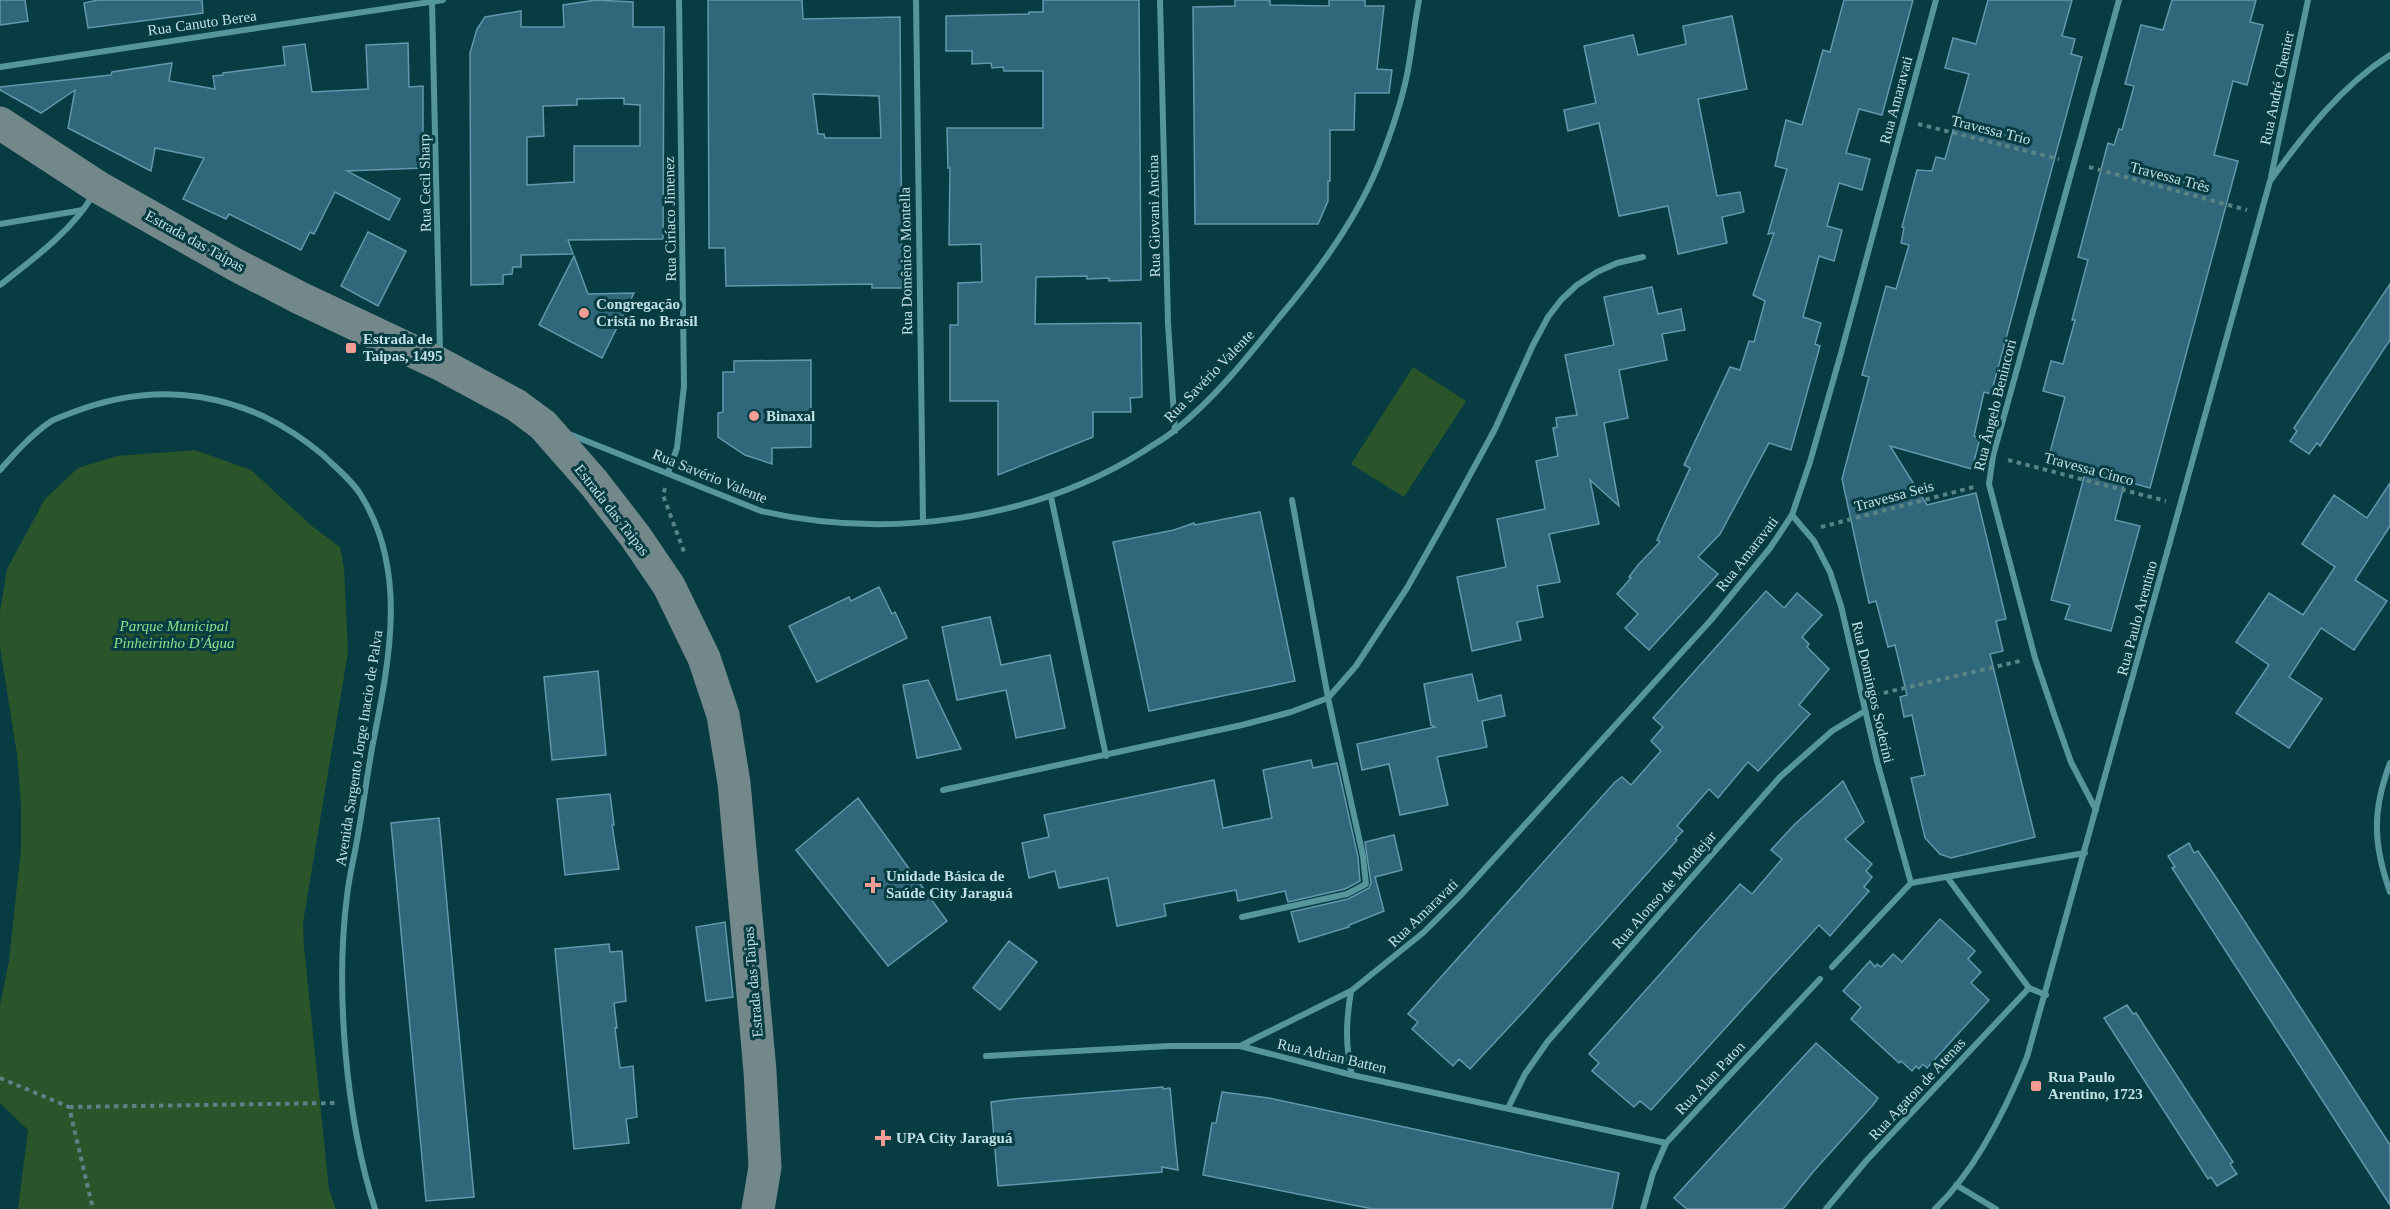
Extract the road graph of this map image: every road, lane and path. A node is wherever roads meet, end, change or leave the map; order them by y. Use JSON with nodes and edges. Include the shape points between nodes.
{"nodes":[{"id":1,"x":443,"y":0,"type":"edge"},
{"id":2,"x":679,"y":0,"type":"edge"},
{"id":3,"x":916,"y":0,"type":"edge"},
{"id":4,"x":1160,"y":0,"type":"edge"},
{"id":5,"x":1419,"y":0,"type":"edge"},
{"id":6,"x":1936,"y":0,"type":"edge"},
{"id":7,"x":2119,"y":0,"type":"edge"},
{"id":8,"x":2308,"y":0,"type":"edge"},
{"id":9,"x":432,"y":2,"type":"junction"},
{"id":10,"x":2390,"y":55,"type":"edge"},
{"id":11,"x":0,"y":66,"type":"edge"},
{"id":12,"x":1902,"y":120,"type":"junction"},
{"id":13,"x":0,"y":123,"type":"edge"},
{"id":14,"x":2073,"y":163,"type":"junction"},
{"id":15,"x":2270,"y":180,"type":"junction"},
{"id":16,"x":91,"y":198,"type":"junction"},
{"id":17,"x":2261,"y":214,"type":"junction"},
{"id":18,"x":0,"y":224,"type":"edge"},
{"id":19,"x":1643,"y":257,"type":"dead end"},
{"id":20,"x":0,"y":285,"type":"edge"},
{"id":21,"x":440,"y":364,"type":"junction"},
{"id":22,"x":543,"y":425,"type":"junction"},
{"id":23,"x":1174,"y":431,"type":"junction"},
{"id":24,"x":1993,"y":456,"type":"junction"},
{"id":25,"x":0,"y":470,"type":"edge"},
{"id":26,"x":668,"y":473,"type":"junction"},
{"id":27,"x":1989,"y":484,"type":"junction"},
{"id":28,"x":1051,"y":497,"type":"junction"},
{"id":29,"x":1292,"y":500,"type":"dead end"},
{"id":30,"x":2180,"y":504,"type":"junction"},
{"id":31,"x":1792,"y":515,"type":"junction"},
{"id":32,"x":923,"y":521,"type":"junction"},
{"id":33,"x":1806,"y":531,"type":"junction"},
{"id":34,"x":2036,"y":658,"type":"junction"},
{"id":35,"x":1328,"y":698,"type":"junction"},
{"id":36,"x":1862,"y":698,"type":"junction"},
{"id":37,"x":1865,"y":711,"type":"junction"},
{"id":38,"x":1106,"y":756,"type":"junction"},
{"id":39,"x":2390,"y":763,"type":"edge"},
{"id":40,"x":943,"y":790,"type":"dead end"},
{"id":41,"x":2097,"y":810,"type":"junction"},
{"id":42,"x":2085,"y":853,"type":"junction"},
{"id":43,"x":1947,"y":877,"type":"junction"},
{"id":44,"x":1911,"y":883,"type":"junction"},
{"id":45,"x":2390,"y":892,"type":"edge"},
{"id":46,"x":1242,"y":917,"type":"dead end"},
{"id":47,"x":1832,"y":967,"type":"dead end"},
{"id":48,"x":1820,"y":979,"type":"dead end"},
{"id":49,"x":2029,"y":988,"type":"junction"},
{"id":50,"x":1351,"y":991,"type":"junction"},
{"id":51,"x":2046,"y":995,"type":"junction"},
{"id":52,"x":1240,"y":1046,"type":"junction"},
{"id":53,"x":986,"y":1056,"type":"dead end"},
{"id":54,"x":1352,"y":1075,"type":"junction"},
{"id":55,"x":0,"y":1078,"type":"edge"},
{"id":56,"x":352,"y":1103,"type":"junction"},
{"id":57,"x":69,"y":1107,"type":"junction"},
{"id":58,"x":1508,"y":1108,"type":"junction"},
{"id":59,"x":1666,"y":1143,"type":"junction"},
{"id":60,"x":1956,"y":1185,"type":"junction"},
{"id":61,"x":93,"y":1209,"type":"edge"},
{"id":62,"x":375,"y":1209,"type":"edge"},
{"id":63,"x":758,"y":1209,"type":"edge"},
{"id":64,"x":1643,"y":1209,"type":"edge"},
{"id":65,"x":1826,"y":1209,"type":"edge"},
{"id":66,"x":1935,"y":1209,"type":"edge"},
{"id":67,"x":1996,"y":1209,"type":"edge"}],
"edges":[{"from":1,"to":9,"type":"street","name":"Rua Canuto Berea"},
{"from":2,"to":26,"type":"street","name":"Rua Ciríaco Jimenez","via":[[684,386],[677,448]]},
{"from":3,"to":32,"type":"street","name":"Rua Domênico Montella"},
{"from":4,"to":23,"type":"street","name":"Rua Giovani Ancina"},
{"from":5,"to":23,"type":"street","name":"Rua Savério Valente","via":[[1396,117],[1360,204],[1307,285],[1241,363]]},
{"from":6,"to":12,"type":"street","name":"Rua Amaravati"},
{"from":7,"to":14,"type":"street","name":"Rua Ângelo Benincori"},
{"from":8,"to":15,"type":"street","name":"Rua André Chenier"},
{"from":9,"to":11,"type":"street","name":"Rua Canuto Berea"},
{"from":9,"to":21,"type":"street","name":"Rua Cecil Sharp"},
{"from":10,"to":15,"type":"street","name":"Rua Paulo Arentino","via":[[2346,89],[2302,136]]},
{"from":12,"to":14,"type":"path","name":"Travessa Trio"},
{"from":12,"to":31,"type":"street","name":"Rua Amaravati","via":[[1841,353]]},
{"from":13,"to":16,"type":"main road","name":"Estrada das Taipas"},
{"from":14,"to":17,"type":"path","name":"Travessa Três"},
{"from":14,"to":24,"type":"street","name":"Rua Ângelo Benincori"},
{"from":15,"to":17,"type":"street","name":"Rua Paulo Arentino"},
{"from":16,"to":18,"type":"street"},
{"from":16,"to":20,"type":"street","via":[[39,254]]},
{"from":16,"to":21,"type":"main road","name":"Estrada das Taipas"},
{"from":17,"to":30,"type":"street","name":"Rua Paulo Arentino"},
{"from":19,"to":35,"type":"street","via":[[1597,272],[1577,285],[1554,309],[1495,429],[1407,588],[1356,666]]},
{"from":21,"to":22,"type":"main road","name":"Estrada das Taipas","via":[[496,393]]},
{"from":22,"to":26,"type":"street","name":"Rua Savério Valente"},
{"from":22,"to":63,"type":"main road","name":"Estrada das Taipas","via":[[615,509],[669,586],[704,658],[723,715],[736,795],[760,1071],[765,1167]]},
{"from":23,"to":28,"type":"street","name":"Rua Savério Valente","via":[[1093,480]]},
{"from":24,"to":27,"type":"street","name":"Rua Ângelo Benincori"},
{"from":24,"to":30,"type":"path","name":"Travessa Cinco"},
{"from":25,"to":56,"type":"street","name":"Avenida Sargento Jorge Inacio de Palva","via":[[51,421],[92,405],[140,394],[183,395],[229,402],[269,418],[306,441],[361,494],[380,533],[392,590],[382,701],[347,896],[344,992]]},
{"from":26,"to":32,"type":"street","name":"Rua Savério Valente","via":[[760,511],[794,519],[840,523]]},
{"from":27,"to":33,"type":"path","name":"Travessa Seis"},
{"from":27,"to":34,"type":"street","name":"Rua Ângelo Benincori"},
{"from":28,"to":32,"type":"street","name":"Rua Savério Valente","via":[[969,516]]},
{"from":28,"to":38,"type":"street"},
{"from":29,"to":35,"type":"street"},
{"from":30,"to":41,"type":"street","name":"Rua Paulo Arentino"},
{"from":31,"to":33,"type":"street","name":"Rua Domingos Soderini"},
{"from":31,"to":50,"type":"street","name":"Rua Amaravati","via":[[1711,620],[1461,895],[1424,932]]},
{"from":33,"to":36,"type":"street","name":"Rua Domingos Soderini","via":[[1830,572]]},
{"from":34,"to":36,"type":"path"},
{"from":34,"to":41,"type":"street","name":"Rua Ângelo Benincori","via":[[2071,762]]},
{"from":35,"to":38,"type":"street","via":[[1242,725]]},
{"from":35,"to":46,"type":"street","via":[[1364,856],[1366,884],[1332,898]]},
{"from":36,"to":37,"type":"street","name":"Rua Domingos Soderini"},
{"from":37,"to":44,"type":"street","name":"Rua Domingos Soderini"},
{"from":37,"to":58,"type":"street","name":"Rua Alonso de Mondejar","via":[[1814,746],[1743,818],[1548,1041]]},
{"from":38,"to":40,"type":"street"},
{"from":39,"to":45,"type":"street","via":[[2376,822],[2380,865]]},
{"from":41,"to":42,"type":"street","name":"Rua Paulo Arentino"},
{"from":42,"to":43,"type":"street"},
{"from":42,"to":51,"type":"street","name":"Rua Paulo Arentino"},
{"from":43,"to":44,"type":"street"},
{"from":43,"to":49,"type":"street"},
{"from":44,"to":47,"type":"street"},
{"from":48,"to":59,"type":"street","name":"Rua Alan Paton"},
{"from":49,"to":51,"type":"street"},
{"from":49,"to":65,"type":"street","name":"Rua Agaton de Atenas","via":[[1866,1161]]},
{"from":50,"to":52,"type":"street","name":"Rua Amaravati"},
{"from":50,"to":54,"type":"street","via":[[1346,1048]]},
{"from":51,"to":60,"type":"street","name":"Rua Paulo Arentino","via":[[2011,1096]]},
{"from":52,"to":53,"type":"street","name":"Rua Adrian Batten"},
{"from":52,"to":54,"type":"street","name":"Rua Adrian Batten"},
{"from":54,"to":58,"type":"street","name":"Rua Adrian Batten"},
{"from":55,"to":57,"type":"path"},
{"from":56,"to":57,"type":"path"},
{"from":56,"to":62,"type":"street","name":"Avenida Sargento Jorge Inacio de Palva","via":[[356,1136]]},
{"from":57,"to":61,"type":"path"},
{"from":58,"to":59,"type":"street","name":"Rua Adrian Batten"},
{"from":59,"to":64,"type":"street","name":"Rua Alan Paton"},
{"from":60,"to":66,"type":"street","name":"Rua Paulo Arentino"},
{"from":60,"to":67,"type":"street"}]}
